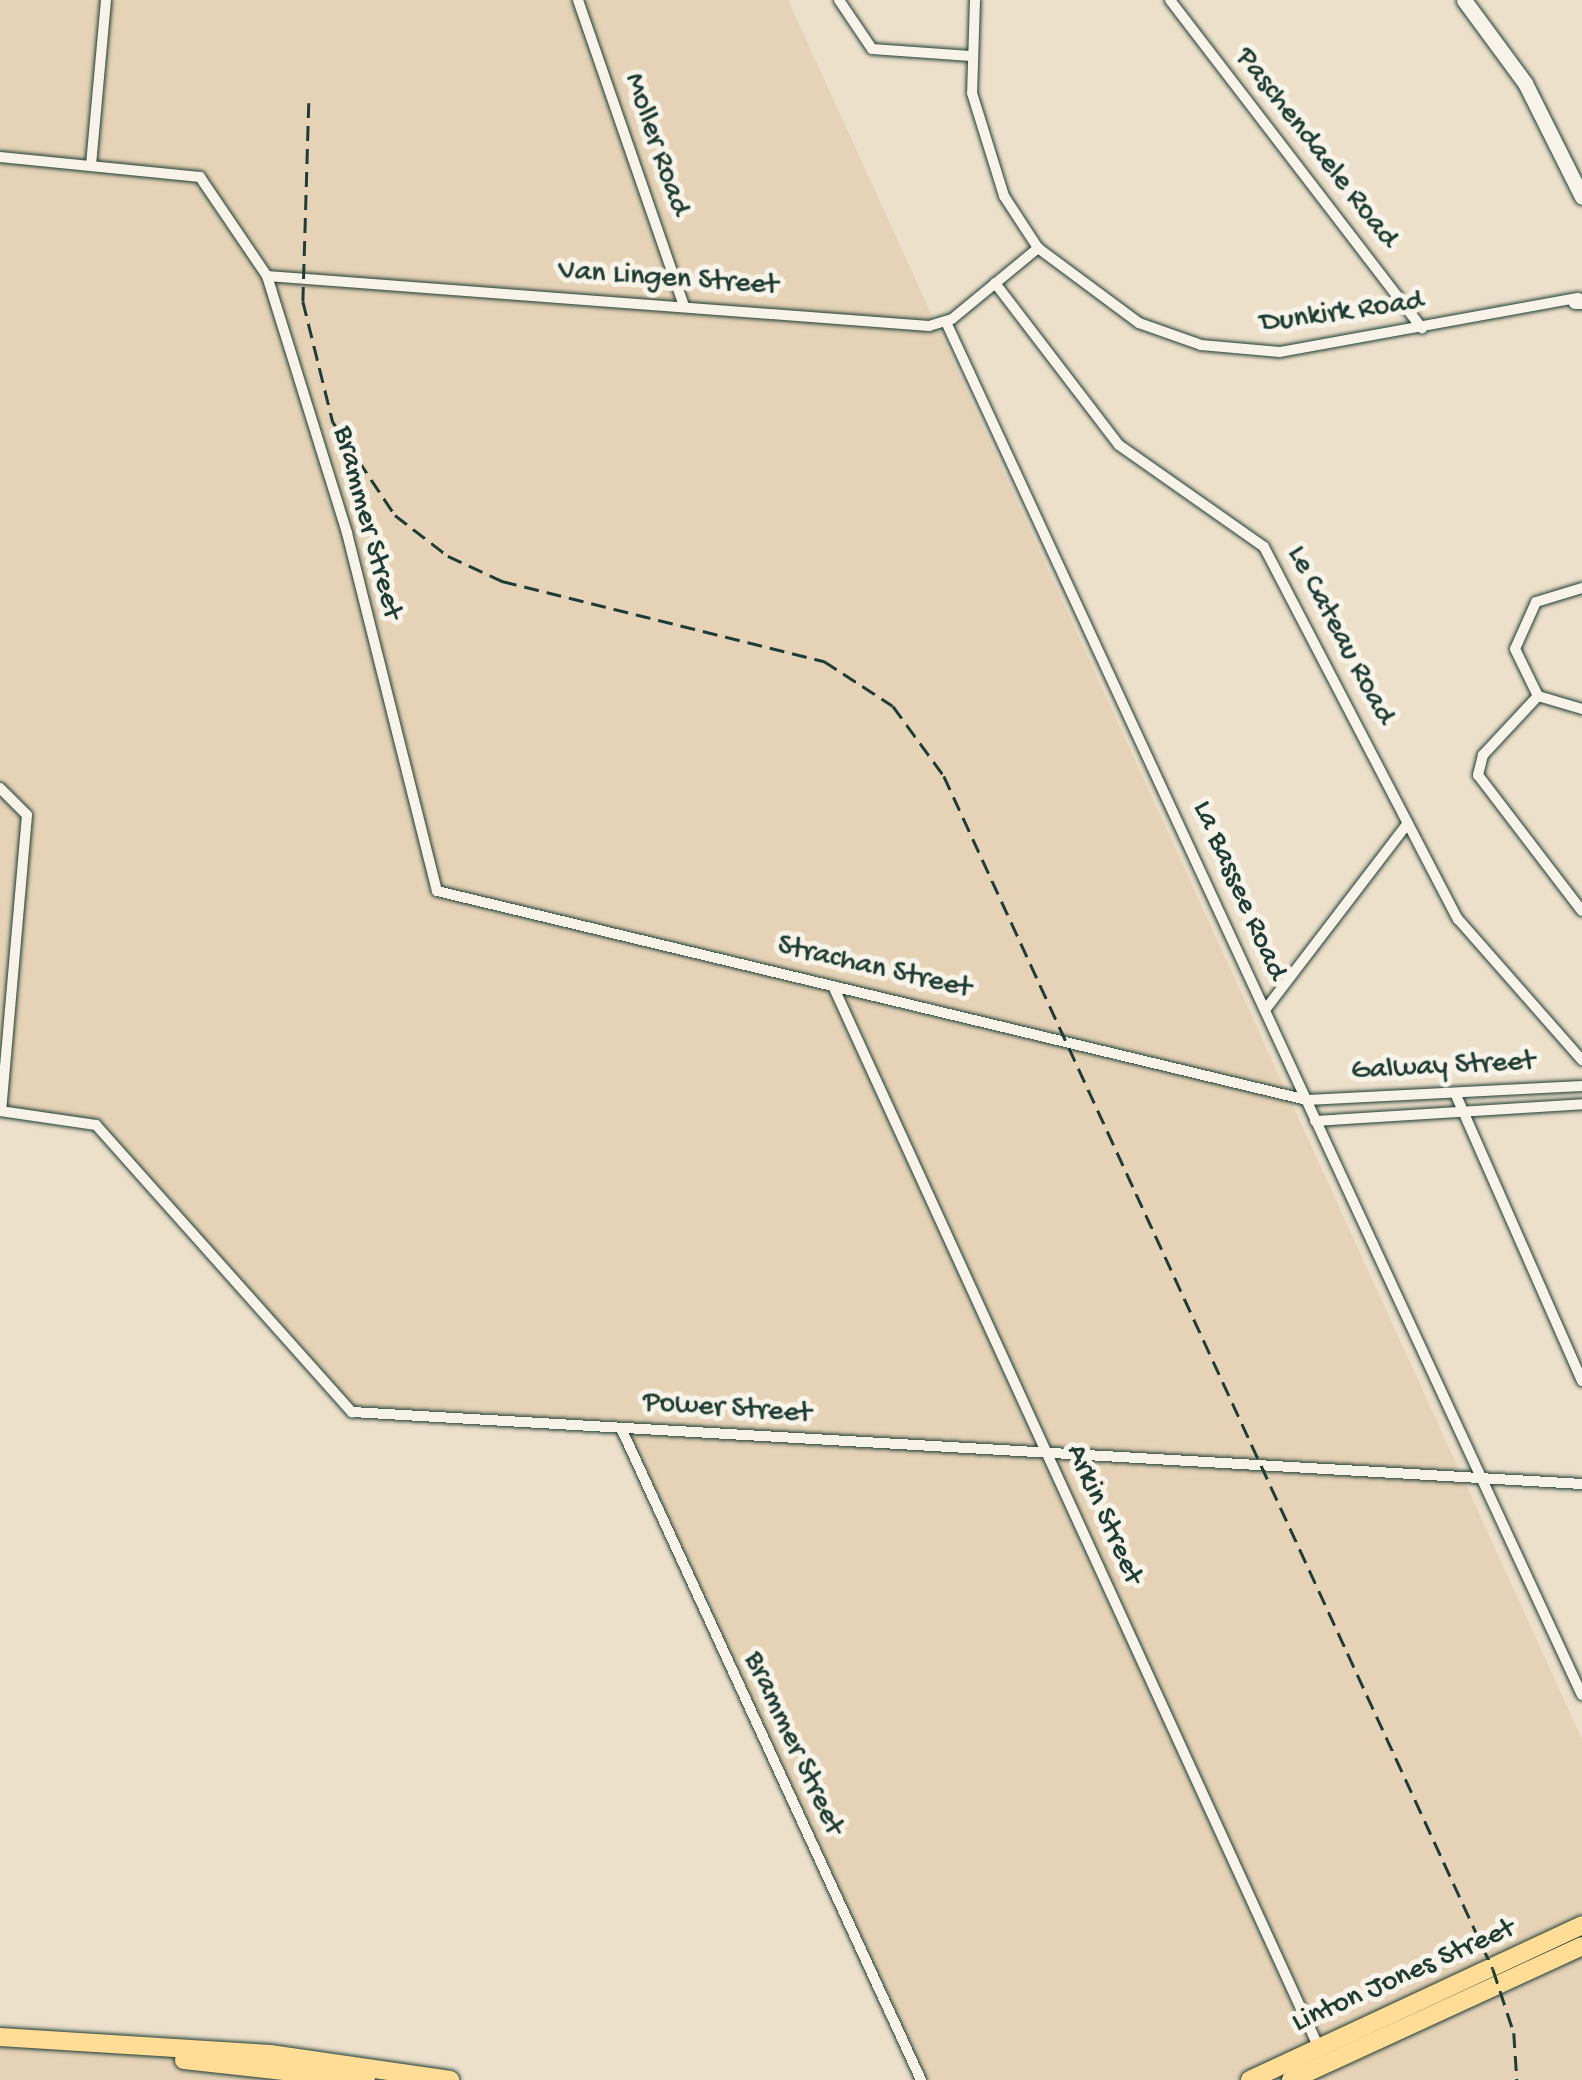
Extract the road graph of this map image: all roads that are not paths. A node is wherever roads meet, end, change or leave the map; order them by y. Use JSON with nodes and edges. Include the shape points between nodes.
{"nodes":[{"id":1,"x":106,"y":0,"type":"edge"},
{"id":2,"x":578,"y":0,"type":"edge"},
{"id":3,"x":839,"y":0,"type":"edge"},
{"id":4,"x":975,"y":0,"type":"edge"},
{"id":5,"x":1170,"y":0,"type":"edge"},
{"id":6,"x":1464,"y":0,"type":"edge"},
{"id":7,"x":971,"y":56,"type":"junction"},
{"id":8,"x":0,"y":157,"type":"edge"},
{"id":9,"x":90,"y":165,"type":"junction"},
{"id":10,"x":1582,"y":197,"type":"edge"},
{"id":11,"x":1038,"y":248,"type":"junction"},
{"id":12,"x":267,"y":276,"type":"junction"},
{"id":13,"x":996,"y":284,"type":"junction"},
{"id":14,"x":1580,"y":299,"type":"edge"},
{"id":15,"x":684,"y":306,"type":"junction"},
{"id":16,"x":946,"y":322,"type":"junction"},
{"id":17,"x":1422,"y":329,"type":"junction"},
{"id":18,"x":1582,"y":588,"type":"edge"},
{"id":19,"x":1538,"y":696,"type":"junction"},
{"id":20,"x":1582,"y":709,"type":"edge"},
{"id":21,"x":0,"y":788,"type":"edge"},
{"id":22,"x":1408,"y":823,"type":"junction"},
{"id":23,"x":431,"y":886,"type":"joint"},
{"id":24,"x":1582,"y":911,"type":"edge"},
{"id":25,"x":834,"y":986,"type":"junction"},
{"id":26,"x":1265,"y":1010,"type":"junction"},
{"id":27,"x":1582,"y":1060,"type":"edge"},
{"id":28,"x":1582,"y":1086,"type":"edge"},
{"id":29,"x":1455,"y":1093,"type":"junction"},
{"id":30,"x":1306,"y":1100,"type":"junction"},
{"id":31,"x":1582,"y":1104,"type":"edge"},
{"id":32,"x":1,"y":1111,"type":"edge"},
{"id":33,"x":1460,"y":1112,"type":"junction"},
{"id":34,"x":1315,"y":1121,"type":"junction"},
{"id":35,"x":1582,"y":1381,"type":"edge"},
{"id":36,"x":621,"y":1428,"type":"junction"},
{"id":37,"x":1048,"y":1453,"type":"junction"},
{"id":38,"x":1486,"y":1479,"type":"junction"},
{"id":39,"x":1582,"y":1484,"type":"edge"},
{"id":40,"x":1582,"y":1695,"type":"edge"},
{"id":41,"x":1582,"y":1925,"type":"edge"},
{"id":42,"x":1582,"y":1946,"type":"edge"},
{"id":43,"x":0,"y":2037,"type":"edge"},
{"id":44,"x":1318,"y":2046,"type":"junction"},
{"id":45,"x":170,"y":2054,"type":"junction"},
{"id":46,"x":1326,"y":2064,"type":"junction"},
{"id":47,"x":366,"y":2080,"type":"edge"},
{"id":48,"x":450,"y":2080,"type":"edge"},
{"id":49,"x":922,"y":2080,"type":"edge"},
{"id":50,"x":1250,"y":2080,"type":"edge"},
{"id":51,"x":1291,"y":2080,"type":"edge"}],
"edges":[{"from":1,"to":9,"type":"street"},
{"from":2,"to":15,"type":"street","name":"Moller Road"},
{"from":3,"to":7,"type":"street","via":[[872,48]]},
{"from":4,"to":7,"type":"street","name":"Dunkirk Road"},
{"from":5,"to":17,"type":"street","name":"Paschendaele Road"},
{"from":6,"to":10,"type":"main road","via":[[1532,95]]},
{"from":7,"to":11,"type":"street","name":"Dunkirk Road","via":[[989,161]]},
{"from":8,"to":9,"type":"street"},
{"from":9,"to":12,"type":"street","name":"Brammer Street","via":[[182,170],[213,190]]},
{"from":11,"to":13,"type":"street"},
{"from":11,"to":17,"type":"street","name":"Dunkirk Road","via":[[1118,312],[1201,345],[1280,352]]},
{"from":12,"to":15,"type":"street","name":"Van Lingen Street"},
{"from":12,"to":23,"type":"street","name":"Brammer Street","via":[[347,533]]},
{"from":13,"to":16,"type":"street"},
{"from":13,"to":22,"type":"street","name":"Le Cateau Road","via":[[1120,445],[1264,546]]},
{"from":14,"to":17,"type":"street","name":"Dunkirk Road"},
{"from":15,"to":16,"type":"street","name":"Van Lingen Street"},
{"from":16,"to":26,"type":"street","name":"La Bassee Road"},
{"from":18,"to":19,"type":"street","via":[[1547,595],[1520,624],[1516,663]]},
{"from":19,"to":20,"type":"street"},
{"from":19,"to":24,"type":"street","via":[[1483,755],[1478,775]]},
{"from":21,"to":32,"type":"street","via":[[27,815]]},
{"from":22,"to":26,"type":"street"},
{"from":22,"to":27,"type":"street","name":"Le Cateau Road","via":[[1458,919]]},
{"from":23,"to":25,"type":"street","name":"Strachan Street"},
{"from":25,"to":30,"type":"street","name":"Strachan Street"},
{"from":25,"to":37,"type":"street","name":"Arkin Street"},
{"from":26,"to":30,"type":"street","name":"La Bassee Road"},
{"from":28,"to":29,"type":"street","name":"Galway Street"},
{"from":29,"to":30,"type":"street","name":"Galway Street"},
{"from":29,"to":33,"type":"street"},
{"from":30,"to":34,"type":"street","name":"La Bassee Road"},
{"from":31,"to":33,"type":"street","name":"Galway Street"},
{"from":32,"to":36,"type":"street","name":"Power Street","via":[[96,1125],[343,1408]]},
{"from":33,"to":34,"type":"street","name":"Galway Street"},
{"from":33,"to":35,"type":"street"},
{"from":34,"to":38,"type":"street","name":"La Bassee Road"},
{"from":36,"to":37,"type":"street","name":"Power Street"},
{"from":36,"to":49,"type":"street","name":"Brammer Street"},
{"from":37,"to":38,"type":"street","name":"Power Street"},
{"from":37,"to":44,"type":"street","name":"Arkin Street"},
{"from":38,"to":39,"type":"street","name":"Power Street"},
{"from":38,"to":40,"type":"street","name":"La Bassee Road"},
{"from":41,"to":44,"type":"main road","name":"Linton Jones Street"},
{"from":42,"to":46,"type":"main road","name":"Linton Jones Street"},
{"from":43,"to":45,"type":"main road"},
{"from":44,"to":46,"type":"street","name":"Arkin Street"},
{"from":44,"to":50,"type":"main road","name":"Linton Jones Street"},
{"from":45,"to":47,"type":"main road"},
{"from":45,"to":48,"type":"main road","via":[[270,2054]]},
{"from":46,"to":51,"type":"main road","name":"Linton Jones Street"}]}
